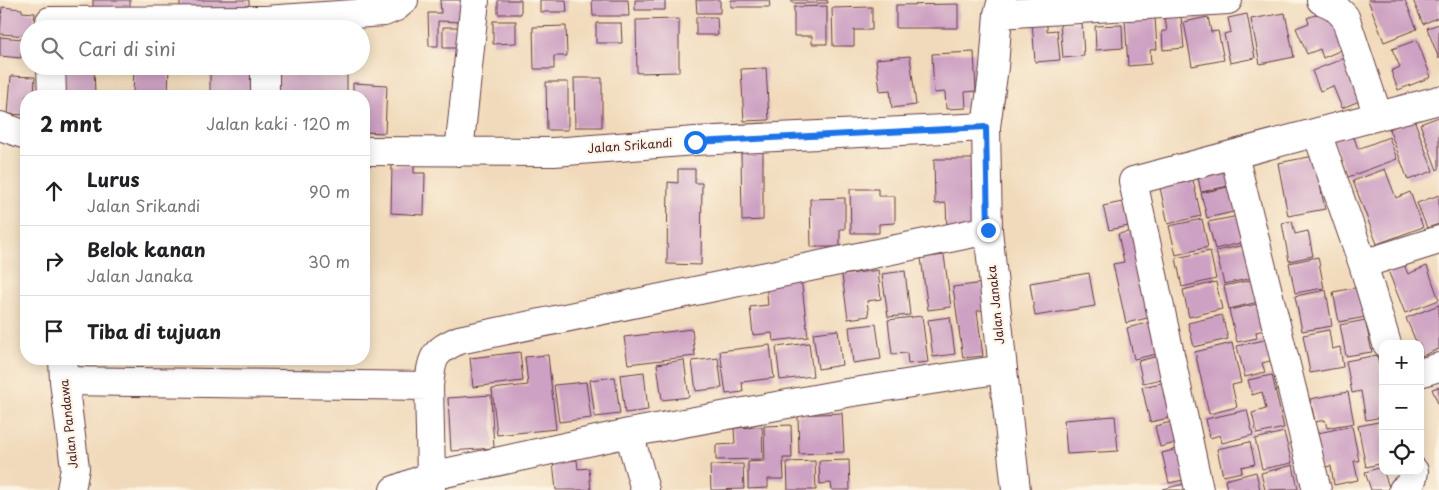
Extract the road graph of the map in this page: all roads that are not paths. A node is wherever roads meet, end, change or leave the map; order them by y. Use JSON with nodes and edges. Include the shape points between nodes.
{"nodes":[{"id":1,"x":404,"y":0,"type":"edge"},
{"id":2,"x":476,"y":0,"type":"edge"},
{"id":3,"x":1228,"y":0,"type":"edge"},
{"id":4,"x":1321,"y":0,"type":"edge"},
{"id":5,"x":1000,"y":7,"type":"edge"},
{"id":6,"x":50,"y":17,"type":"edge"},
{"id":7,"x":142,"y":20,"type":"edge"},
{"id":8,"x":305,"y":20,"type":"edge"},
{"id":9,"x":51,"y":75,"type":"edge"},
{"id":10,"x":265,"y":75,"type":"edge"},
{"id":11,"x":52,"y":90,"type":"edge"},
{"id":12,"x":265,"y":90,"type":"edge"},
{"id":13,"x":1439,"y":100,"type":"edge"},
{"id":14,"x":1378,"y":116,"type":"junction"},
{"id":15,"x":0,"y":126,"type":"edge"},
{"id":16,"x":986,"y":127,"type":"junction"},
{"id":17,"x":20,"y":133,"type":"edge"},
{"id":18,"x":1317,"y":133,"type":"junction"},
{"id":19,"x":370,"y":151,"type":"edge"},
{"id":20,"x":460,"y":152,"type":"junction"},
{"id":21,"x":1234,"y":155,"type":"junction"},
{"id":22,"x":988,"y":230,"type":"junction"},
{"id":23,"x":1439,"y":240,"type":"edge"},
{"id":24,"x":1363,"y":264,"type":"junction"},
{"id":25,"x":1386,"y":340,"type":"edge"},
{"id":26,"x":1439,"y":367,"type":"edge"},
{"id":27,"x":1003,"y":369,"type":"junction"},
{"id":28,"x":64,"y":370,"type":"edge"},
{"id":29,"x":1424,"y":372,"type":"edge"},
{"id":30,"x":429,"y":386,"type":"junction"},
{"id":31,"x":629,"y":433,"type":"junction"},
{"id":32,"x":1414,"y":475,"type":"edge"},
{"id":33,"x":431,"y":483,"type":"edge"},
{"id":34,"x":71,"y":490,"type":"edge"},
{"id":35,"x":394,"y":490,"type":"edge"},
{"id":36,"x":645,"y":490,"type":"edge"},
{"id":37,"x":1016,"y":490,"type":"edge"},
{"id":38,"x":1199,"y":490,"type":"edge"},
{"id":39,"x":1317,"y":490,"type":"edge"},
{"id":40,"x":1403,"y":490,"type":"edge"}],
"edges":[{"from":1,"to":8,"type":"street","via":[[384,12]]},
{"from":2,"to":20,"type":"street"},
{"from":3,"to":5,"type":"street"},
{"from":4,"to":14,"type":"street","via":[[1334,6],[1345,17]]},
{"from":5,"to":16,"type":"street","name":"Jalan Janaka"},
{"from":6,"to":7,"type":"street"},
{"from":9,"to":11,"type":"street"},
{"from":10,"to":12,"type":"street"},
{"from":13,"to":14,"type":"street"},
{"from":14,"to":18,"type":"street"},
{"from":15,"to":17,"type":"street"},
{"from":16,"to":20,"type":"street","name":"Jalan Srikandi","via":[[554,152]]},
{"from":16,"to":22,"type":"street","name":"Jalan Janaka"},
{"from":18,"to":21,"type":"street"},
{"from":18,"to":24,"type":"street"},
{"from":19,"to":20,"type":"street","name":"Jalan Srikandi"},
{"from":21,"to":38,"type":"street","via":[[1133,181]]},
{"from":21,"to":39,"type":"street"},
{"from":22,"to":27,"type":"street","name":"Jalan Janaka"},
{"from":22,"to":30,"type":"street","via":[[459,340],[443,347],[436,355],[431,364]]},
{"from":23,"to":24,"type":"street"},
{"from":24,"to":25,"type":"street"},
{"from":26,"to":29,"type":"street"},
{"from":27,"to":31,"type":"street","via":[[847,393]]},
{"from":27,"to":37,"type":"street","name":"Jalan Janaka"},
{"from":28,"to":30,"type":"street"},
{"from":28,"to":34,"type":"street","name":"Jalan Pandawa","via":[[75,468]]},
{"from":30,"to":33,"type":"street"},
{"from":31,"to":33,"type":"street"},
{"from":31,"to":36,"type":"street"},
{"from":32,"to":40,"type":"street"},
{"from":33,"to":35,"type":"street"}]}
